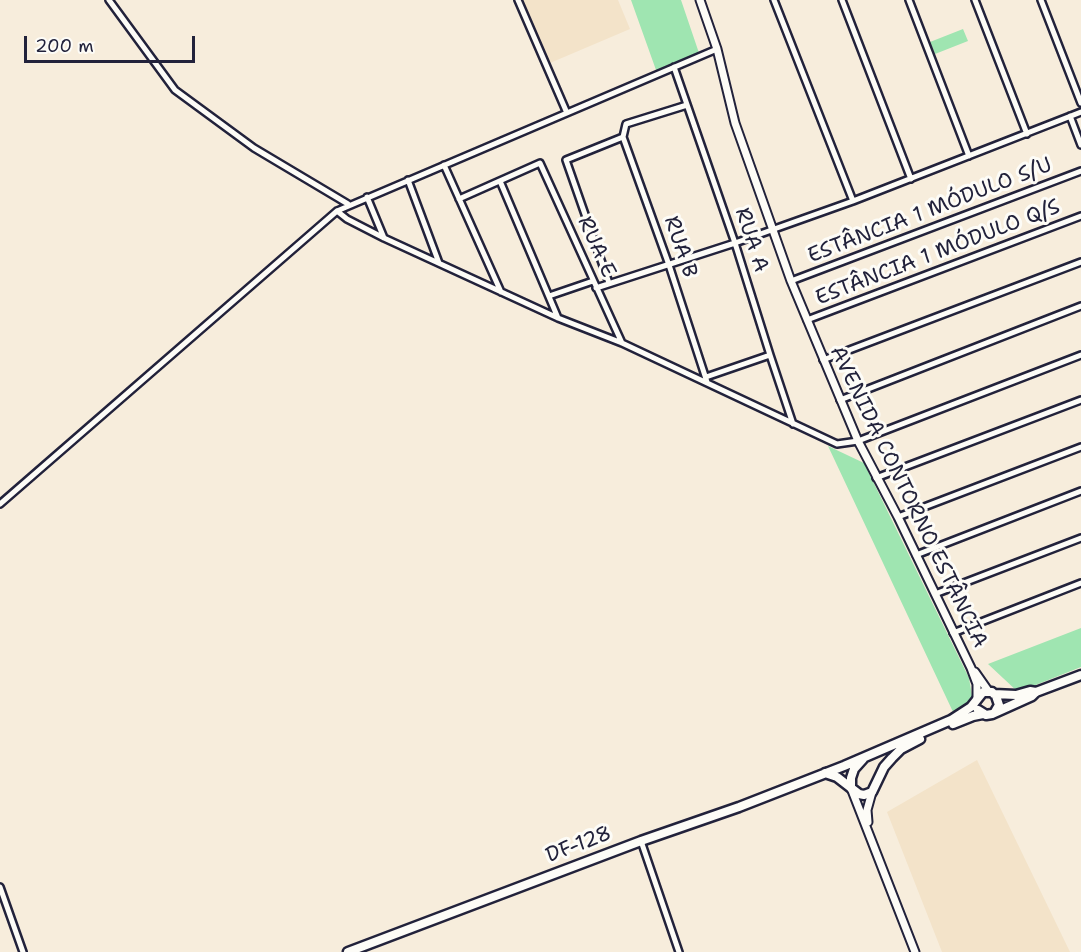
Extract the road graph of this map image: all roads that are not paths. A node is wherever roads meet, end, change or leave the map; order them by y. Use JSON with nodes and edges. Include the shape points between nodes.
{"nodes":[{"id":1,"x":109,"y":0,"type":"edge"},
{"id":2,"x":518,"y":0,"type":"edge"},
{"id":3,"x":700,"y":0,"type":"edge"},
{"id":4,"x":774,"y":0,"type":"edge"},
{"id":5,"x":842,"y":0,"type":"edge"},
{"id":6,"x":909,"y":0,"type":"edge"},
{"id":7,"x":975,"y":0,"type":"edge"},
{"id":8,"x":1041,"y":0,"type":"edge"},
{"id":9,"x":717,"y":49,"type":"junction"},
{"id":10,"x":674,"y":67,"type":"junction"},
{"id":11,"x":1081,"y":103,"type":"edge"},
{"id":12,"x":687,"y":105,"type":"junction"},
{"id":13,"x":1081,"y":112,"type":"edge"},
{"id":14,"x":567,"y":113,"type":"junction"},
{"id":15,"x":1070,"y":116,"type":"junction"},
{"id":16,"x":1027,"y":134,"type":"junction"},
{"id":17,"x":623,"y":136,"type":"junction"},
{"id":18,"x":1081,"y":145,"type":"edge"},
{"id":19,"x":969,"y":156,"type":"junction"},
{"id":20,"x":444,"y":165,"type":"junction"},
{"id":21,"x":1081,"y":171,"type":"edge"},
{"id":22,"x":911,"y":179,"type":"junction"},
{"id":23,"x":408,"y":180,"type":"junction"},
{"id":24,"x":500,"y":181,"type":"junction"},
{"id":25,"x":367,"y":197,"type":"junction"},
{"id":26,"x":459,"y":199,"type":"junction"},
{"id":27,"x":853,"y":201,"type":"junction"},
{"id":28,"x":348,"y":204,"type":"junction"},
{"id":29,"x":337,"y":211,"type":"junction"},
{"id":30,"x":1081,"y":216,"type":"edge"},
{"id":31,"x":773,"y":229,"type":"junction"},
{"id":32,"x":384,"y":238,"type":"junction"},
{"id":33,"x":735,"y":243,"type":"junction"},
{"id":34,"x":1081,"y":262,"type":"edge"},
{"id":35,"x":439,"y":263,"type":"junction"},
{"id":36,"x":669,"y":265,"type":"junction"},
{"id":37,"x":593,"y":281,"type":"junction"},
{"id":38,"x":791,"y":281,"type":"junction"},
{"id":39,"x":609,"y":283,"type":"junction"},
{"id":40,"x":596,"y":288,"type":"junction"},
{"id":41,"x":501,"y":292,"type":"junction"},
{"id":42,"x":549,"y":296,"type":"junction"},
{"id":43,"x":1081,"y":306,"type":"edge"},
{"id":44,"x":558,"y":318,"type":"junction"},
{"id":45,"x":807,"y":320,"type":"junction"},
{"id":46,"x":622,"y":343,"type":"junction"},
{"id":47,"x":770,"y":355,"type":"junction"},
{"id":48,"x":1081,"y":355,"type":"edge"},
{"id":49,"x":823,"y":360,"type":"junction"},
{"id":50,"x":707,"y":379,"type":"junction"},
{"id":51,"x":840,"y":400,"type":"junction"},
{"id":52,"x":1081,"y":400,"type":"edge"},
{"id":53,"x":794,"y":424,"type":"junction"},
{"id":54,"x":858,"y":441,"type":"junction"},
{"id":55,"x":1081,"y":447,"type":"edge"},
{"id":56,"x":876,"y":478,"type":"junction"},
{"id":57,"x":1081,"y":491,"type":"edge"},
{"id":58,"x":0,"y":504,"type":"edge"},
{"id":59,"x":898,"y":517,"type":"junction"},
{"id":60,"x":1081,"y":538,"type":"edge"},
{"id":61,"x":916,"y":555,"type":"junction"},
{"id":62,"x":1081,"y":583,"type":"edge"},
{"id":63,"x":935,"y":594,"type":"junction"},
{"id":64,"x":953,"y":633,"type":"junction"},
{"id":65,"x":971,"y":668,"type":"junction"},
{"id":66,"x":1081,"y":675,"type":"edge"},
{"id":67,"x":1036,"y":692,"type":"junction"},
{"id":68,"x":992,"y":693,"type":"junction"},
{"id":69,"x":976,"y":700,"type":"junction"},
{"id":70,"x":996,"y":710,"type":"junction"},
{"id":71,"x":983,"y":714,"type":"junction"},
{"id":72,"x":871,"y":754,"type":"junction"},
{"id":73,"x":884,"y":767,"type":"junction"},
{"id":74,"x":824,"y":773,"type":"junction"},
{"id":75,"x":851,"y":788,"type":"junction"},
{"id":76,"x":872,"y":792,"type":"junction"},
{"id":77,"x":870,"y":833,"type":"junction"},
{"id":78,"x":641,"y":841,"type":"junction"},
{"id":79,"x":0,"y":887,"type":"edge"},
{"id":80,"x":23,"y":952,"type":"edge"},
{"id":81,"x":348,"y":952,"type":"edge"},
{"id":82,"x":680,"y":952,"type":"edge"},
{"id":83,"x":915,"y":952,"type":"edge"}],
"edges":[{"from":1,"to":28,"type":"street","via":[[175,90],[254,148]]},
{"from":2,"to":14,"type":"street"},
{"from":3,"to":9,"type":"street","name":"AVENIDA CONTORNO ESTÂNCIA"},
{"from":4,"to":27,"type":"street"},
{"from":5,"to":22,"type":"street"},
{"from":6,"to":19,"type":"street"},
{"from":7,"to":16,"type":"street"},
{"from":8,"to":11,"type":"street"},
{"from":9,"to":10,"type":"street"},
{"from":9,"to":31,"type":"street","name":"AVENIDA CONTORNO ESTÂNCIA","via":[[735,123]]},
{"from":10,"to":12,"type":"street","name":"RUA A"},
{"from":10,"to":14,"type":"street"},
{"from":12,"to":17,"type":"street","via":[[626,124]]},
{"from":12,"to":33,"type":"street","name":"RUA A"},
{"from":13,"to":15,"type":"street"},
{"from":14,"to":20,"type":"street"},
{"from":15,"to":16,"type":"street"},
{"from":15,"to":18,"type":"street"},
{"from":16,"to":19,"type":"street"},
{"from":17,"to":36,"type":"street","name":"RUA B"},
{"from":17,"to":39,"type":"street","via":[[566,160]]},
{"from":19,"to":22,"type":"street"},
{"from":20,"to":23,"type":"street"},
{"from":20,"to":26,"type":"street"},
{"from":21,"to":38,"type":"street","name":"ESTÂNCIA 1 MÓDULO S/U"},
{"from":22,"to":27,"type":"street"},
{"from":23,"to":25,"type":"street"},
{"from":23,"to":35,"type":"street"},
{"from":24,"to":26,"type":"street"},
{"from":24,"to":37,"type":"street","name":"RUA E","via":[[540,163]]},
{"from":24,"to":42,"type":"street"},
{"from":25,"to":28,"type":"street"},
{"from":25,"to":32,"type":"street"},
{"from":26,"to":41,"type":"street"},
{"from":27,"to":31,"type":"street"},
{"from":28,"to":29,"type":"street"},
{"from":29,"to":32,"type":"street"},
{"from":29,"to":58,"type":"street"},
{"from":30,"to":45,"type":"street","name":"ESTÂNCIA 1 MÓDULO Q/S"},
{"from":31,"to":33,"type":"street"},
{"from":31,"to":38,"type":"street","name":"AVENIDA CONTORNO ESTÂNCIA"},
{"from":32,"to":35,"type":"street"},
{"from":33,"to":36,"type":"street"},
{"from":33,"to":47,"type":"street","name":"RUA A"},
{"from":34,"to":49,"type":"street"},
{"from":35,"to":41,"type":"street"},
{"from":36,"to":39,"type":"street"},
{"from":36,"to":50,"type":"street","name":"RUA B"},
{"from":37,"to":40,"type":"street","name":"RUA E"},
{"from":37,"to":42,"type":"street"},
{"from":38,"to":45,"type":"street","name":"AVENIDA CONTORNO ESTÂNCIA"},
{"from":39,"to":40,"type":"street"},
{"from":40,"to":46,"type":"street","name":"RUA E"},
{"from":41,"to":44,"type":"street"},
{"from":42,"to":44,"type":"street"},
{"from":43,"to":51,"type":"street"},
{"from":44,"to":46,"type":"street"},
{"from":45,"to":49,"type":"street","name":"AVENIDA CONTORNO ESTÂNCIA"},
{"from":46,"to":50,"type":"street"},
{"from":47,"to":50,"type":"street"},
{"from":47,"to":53,"type":"street","name":"RUA A"},
{"from":48,"to":54,"type":"street"},
{"from":49,"to":51,"type":"street","name":"AVENIDA CONTORNO ESTÂNCIA"},
{"from":50,"to":53,"type":"street"},
{"from":51,"to":54,"type":"street","name":"AVENIDA CONTORNO ESTÂNCIA"},
{"from":52,"to":56,"type":"street"},
{"from":53,"to":54,"type":"street","via":[[837,444]]},
{"from":54,"to":56,"type":"street","name":"AVENIDA CONTORNO ESTÂNCIA"},
{"from":55,"to":59,"type":"street"},
{"from":56,"to":59,"type":"street","name":"AVENIDA CONTORNO ESTÂNCIA"},
{"from":57,"to":61,"type":"street"},
{"from":59,"to":61,"type":"street","name":"AVENIDA CONTORNO ESTÂNCIA"},
{"from":60,"to":63,"type":"street"},
{"from":61,"to":63,"type":"street","name":"AVENIDA CONTORNO ESTÂNCIA"},
{"from":62,"to":64,"type":"street"},
{"from":63,"to":64,"type":"street","name":"AVENIDA CONTORNO ESTÂNCIA"},
{"from":64,"to":65,"type":"street","name":"AVENIDA CONTORNO ESTÂNCIA"},
{"from":65,"to":68,"type":"street","name":"AVENIDA CONTORNO ESTÂNCIA"},
{"from":65,"to":69,"type":"street","name":"AVENIDA CONTORNO ESTÂNCIA","via":[[977,684]]},
{"from":66,"to":67,"type":"main road","number":"DF-128"},
{"from":67,"to":68,"type":"main road","number":"DF-128"},
{"from":67,"to":70,"type":"main road","number":"DF-128"},
{"from":68,"to":69,"type":"main road","number":"DF-128","via":[[983,692]]},
{"from":68,"to":70,"type":"main road","via":[[999,702]]},
{"from":69,"to":71,"type":"main road"},
{"from":69,"to":72,"type":"main road","name":"DF-128","number":"DF-128","via":[[951,720]]},
{"from":70,"to":71,"type":"main road","number":"DF-128"},
{"from":71,"to":73,"type":"main road","number":"DF-128","via":[[913,742]]},
{"from":72,"to":73,"type":"main road","via":[[882,759]]},
{"from":72,"to":74,"type":"main road","name":"DF-128","number":"DF-128"},
{"from":72,"to":75,"type":"main road","via":[[854,769]]},
{"from":73,"to":76,"type":"main road","number":"DF-128"},
{"from":74,"to":75,"type":"main road"},
{"from":74,"to":78,"type":"main road","name":"DF-128","number":"DF-128"},
{"from":75,"to":76,"type":"main road","via":[[862,796]]},
{"from":75,"to":77,"type":"street"},
{"from":76,"to":77,"type":"street","via":[[867,810]]},
{"from":77,"to":83,"type":"street"},
{"from":78,"to":81,"type":"main road","name":"DF-128","number":"DF-128"},
{"from":78,"to":82,"type":"street"},
{"from":79,"to":80,"type":"street"}]}
